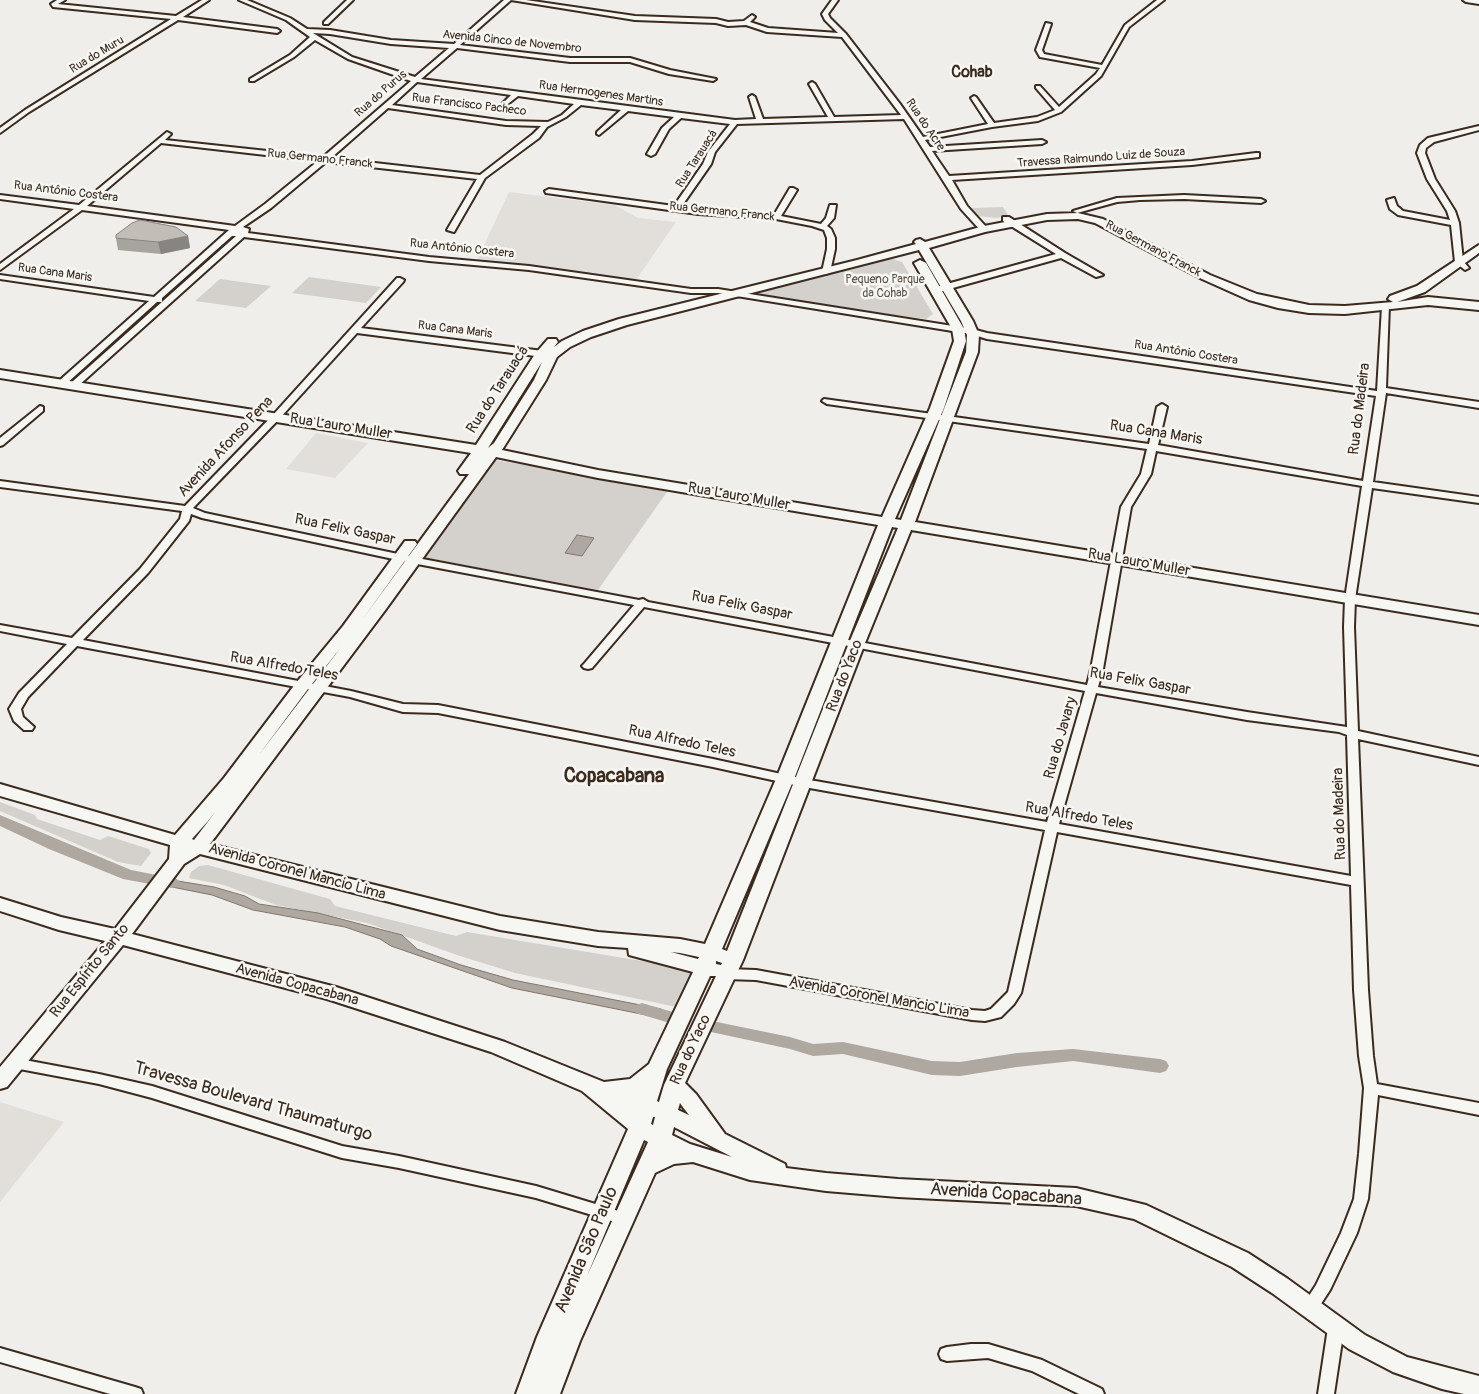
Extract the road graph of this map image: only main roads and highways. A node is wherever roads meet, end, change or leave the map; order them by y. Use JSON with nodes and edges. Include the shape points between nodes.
{"nodes":[{"id":1,"x":1009,"y":221,"type":"road end"},
{"id":2,"x":1194,"y":266,"type":"road end"},
{"id":3,"x":826,"y":268,"type":"road end"},
{"id":4,"x":1428,"y":301,"type":"road end"},
{"id":5,"x":1386,"y":308,"type":"road end"},
{"id":6,"x":310,"y":687,"type":"road end"},
{"id":7,"x":594,"y":1086,"type":"road end"},
{"id":8,"x":657,"y":1110,"type":"road end"},
{"id":9,"x":639,"y":1128,"type":"junction"},
{"id":10,"x":788,"y":1175,"type":"road end"},
{"id":11,"x":614,"y":1215,"type":"road end"},
{"id":12,"x":559,"y":1339,"type":"road end"},
{"id":13,"x":528,"y":1394,"type":"edge"}],
"edges":[{"from":1,"to":2,"type":"main road","name":"Rua Germano Franck","via":[[1040,212],[1077,211],[1122,226]]},
{"from":3,"to":6,"type":"main road","name":"Rua do Tarauacá","via":[[623,322],[587,334],[547,355],[488,448],[406,558],[381,606]]},
{"from":4,"to":5,"type":"main road","name":"Rua Germano Franck"},
{"from":7,"to":9,"type":"main road","name":"Avenida Copacabana"},
{"from":8,"to":9,"type":"main road","name":"Avenida São Paulo"},
{"from":9,"to":10,"type":"main road","name":"Avenida Copacabana","via":[[693,1154],[750,1171]]},
{"from":9,"to":11,"type":"main road","name":"Avenida São Paulo"},
{"from":12,"to":13,"type":"main road","name":"Avenida São Paulo"}]}
